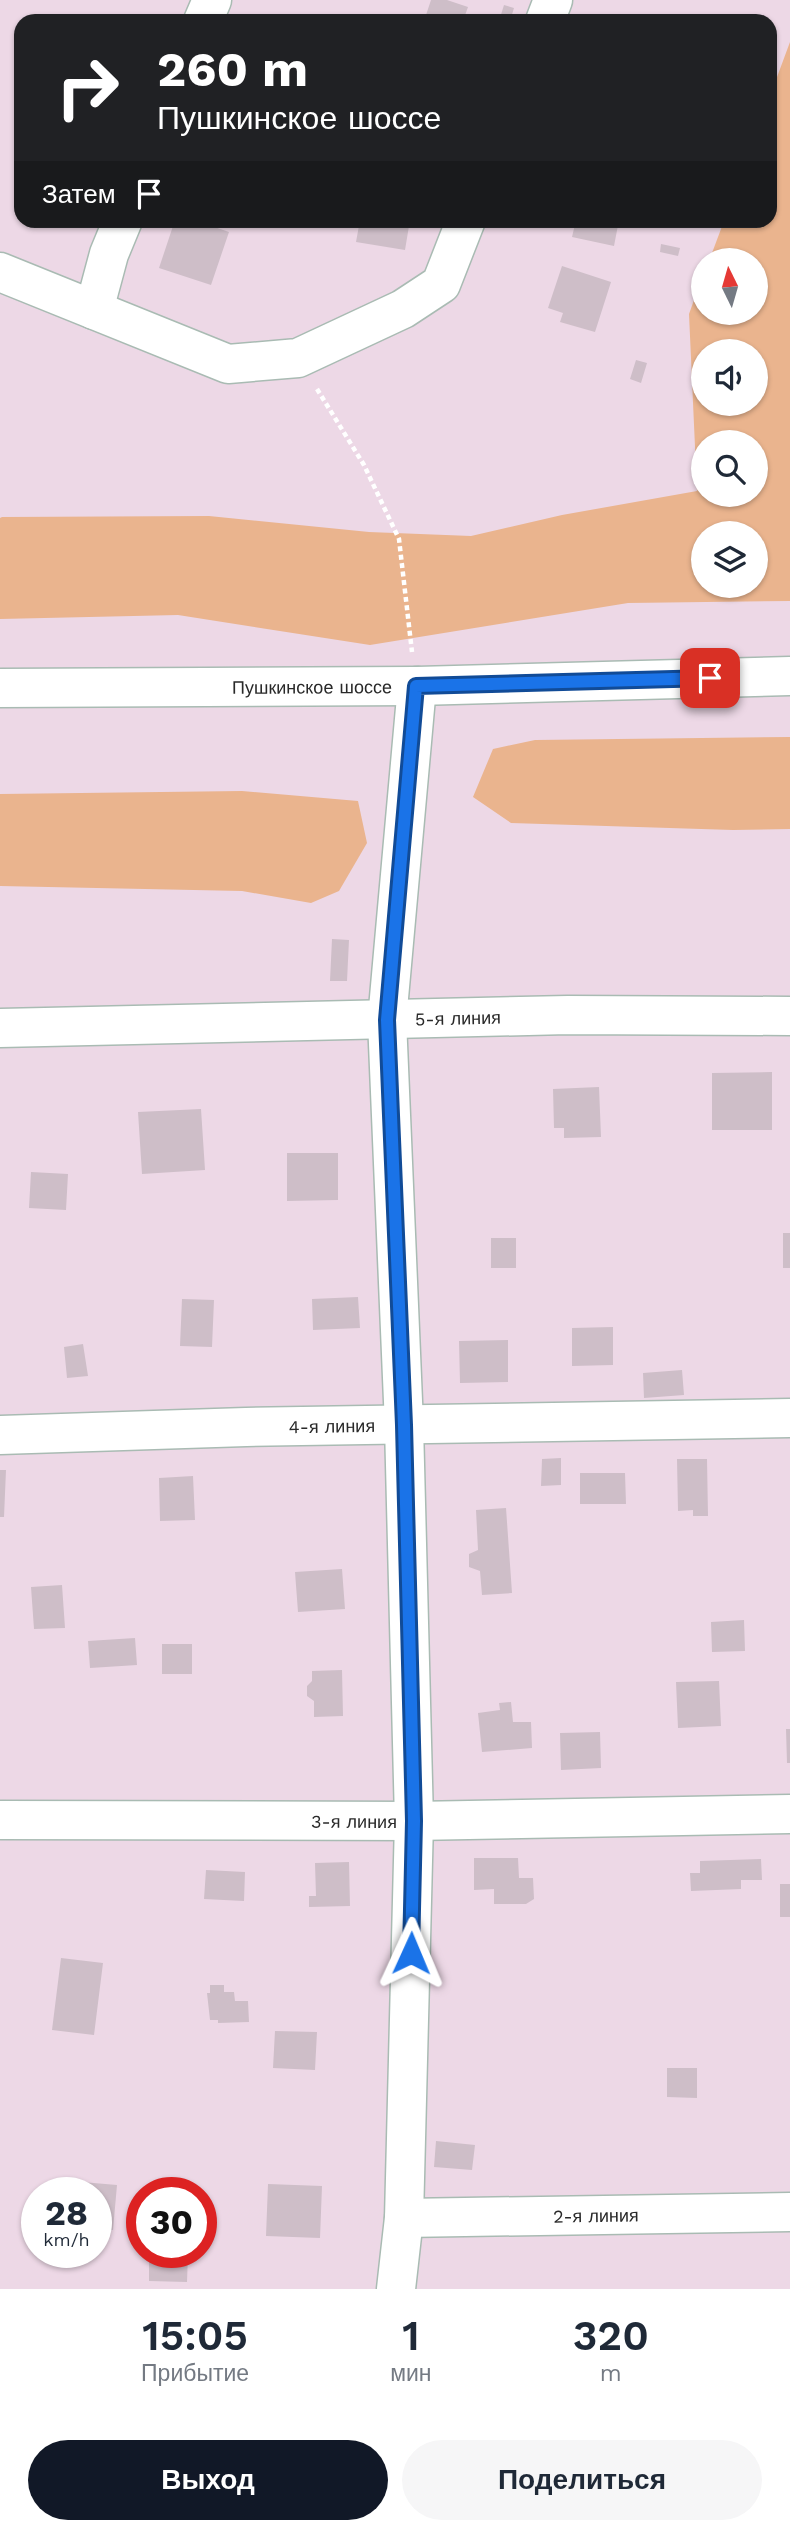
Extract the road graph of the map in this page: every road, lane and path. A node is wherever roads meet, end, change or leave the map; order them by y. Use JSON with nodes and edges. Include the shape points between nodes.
{"nodes":[{"id":1,"x":120,"y":228,"type":"edge"},
{"id":2,"x":463,"y":228,"type":"edge"},
{"id":3,"x":0,"y":272,"type":"edge"},
{"id":4,"x":94,"y":310,"type":"junction"},
{"id":5,"x":298,"y":358,"type":"junction"},
{"id":6,"x":790,"y":676,"type":"edge"},
{"id":7,"x":416,"y":686,"type":"junction"},
{"id":8,"x":0,"y":688,"type":"edge"},
{"id":9,"x":790,"y":1016,"type":"edge"},
{"id":10,"x":387,"y":1020,"type":"junction"},
{"id":11,"x":0,"y":1028,"type":"edge"},
{"id":12,"x":790,"y":1418,"type":"edge"},
{"id":13,"x":404,"y":1425,"type":"junction"},
{"id":14,"x":0,"y":1435,"type":"edge"},
{"id":15,"x":790,"y":1814,"type":"edge"},
{"id":16,"x":0,"y":1820,"type":"edge"},
{"id":17,"x":414,"y":1821,"type":"junction"},
{"id":18,"x":790,"y":2212,"type":"edge"},
{"id":19,"x":404,"y":2218,"type":"junction"},
{"id":20,"x":396,"y":2289,"type":"edge"}],
"edges":[{"from":1,"to":4,"type":"street"},
{"from":2,"to":5,"type":"street","via":[[440,284],[402,309]]},
{"from":3,"to":4,"type":"street"},
{"from":4,"to":5,"type":"street","via":[[228,364]]},
{"from":5,"to":7,"type":"path","via":[[364,465],[399,539]]},
{"from":6,"to":7,"type":"street","name":"Пушкинское шоссе"},
{"from":7,"to":8,"type":"street","name":"Пушкинское шоссе"},
{"from":7,"to":10,"type":"street"},
{"from":9,"to":10,"type":"street","name":"5-я линия"},
{"from":10,"to":11,"type":"street","name":"5-я линия"},
{"from":10,"to":13,"type":"street"},
{"from":12,"to":13,"type":"street","name":"4-я линия"},
{"from":13,"to":14,"type":"street","name":"4-я линия"},
{"from":13,"to":17,"type":"street"},
{"from":15,"to":17,"type":"street","name":"3-я линия"},
{"from":16,"to":17,"type":"street","name":"3-я линия"},
{"from":17,"to":19,"type":"street"},
{"from":18,"to":19,"type":"street","name":"2-я линия"},
{"from":19,"to":20,"type":"street"}]}
